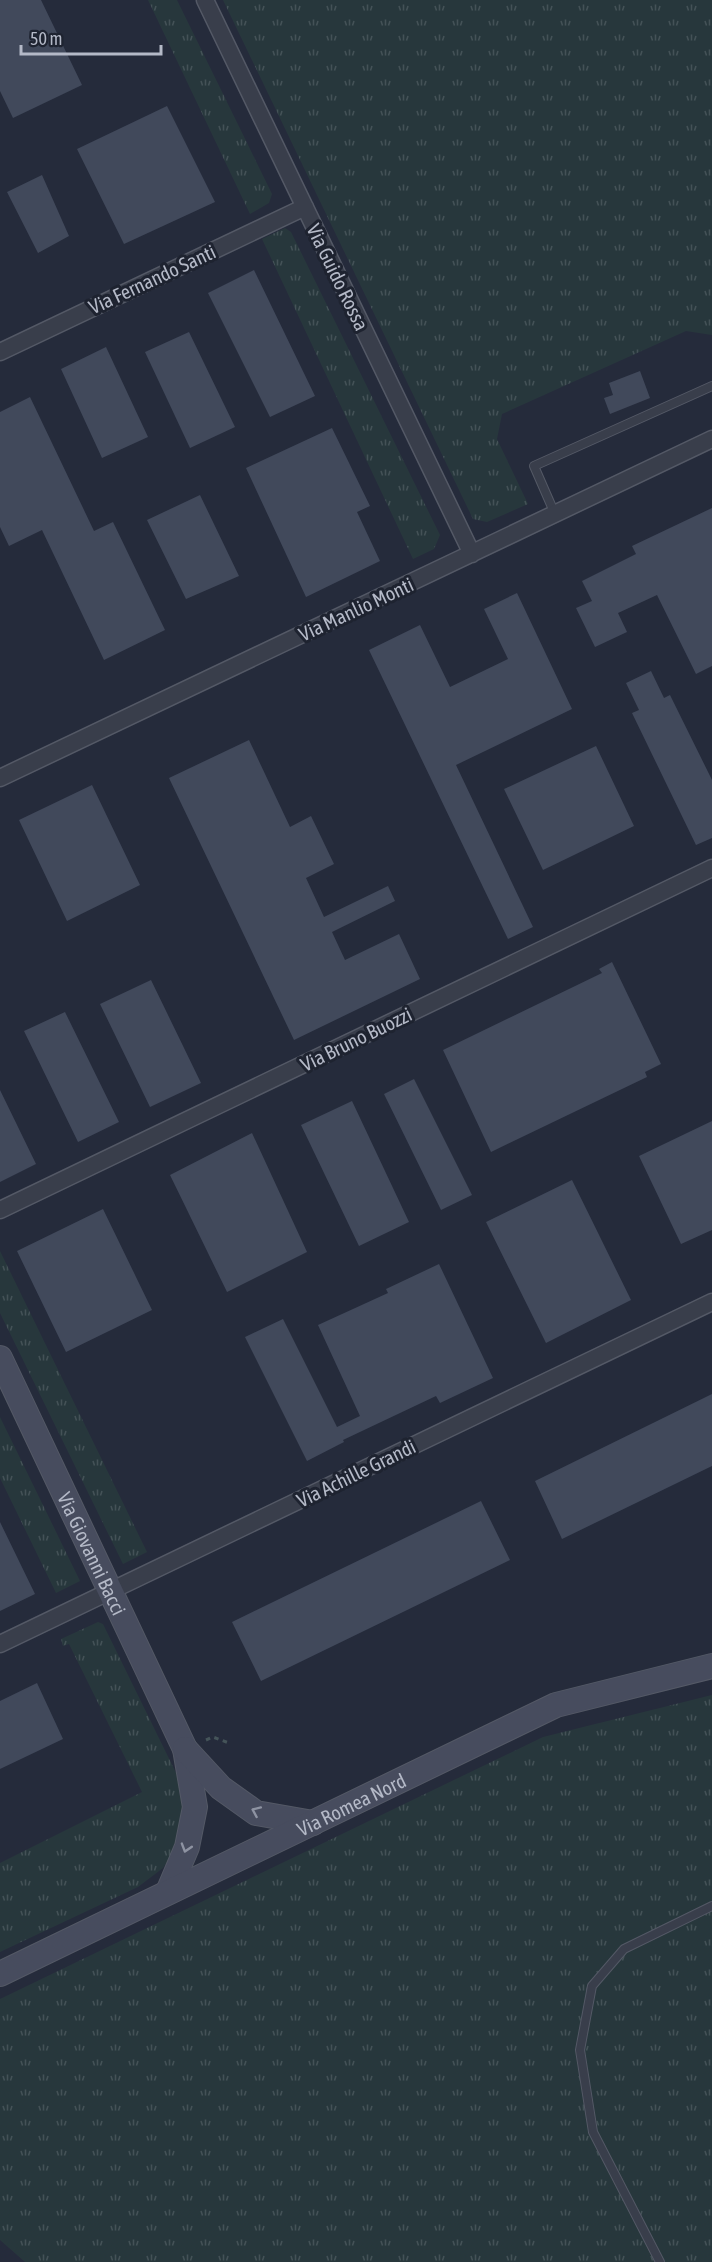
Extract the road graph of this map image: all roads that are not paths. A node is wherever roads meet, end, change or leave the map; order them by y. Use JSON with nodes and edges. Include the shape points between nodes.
{"nodes":[{"id":1,"x":205,"y":0,"type":"edge"},
{"id":2,"x":305,"y":207,"type":"junction"},
{"id":3,"x":0,"y":352,"type":"edge"},
{"id":4,"x":712,"y":386,"type":"edge"},
{"id":5,"x":712,"y":439,"type":"edge"},
{"id":6,"x":555,"y":514,"type":"junction"},
{"id":7,"x":472,"y":554,"type":"junction"},
{"id":8,"x":0,"y":778,"type":"edge"},
{"id":9,"x":712,"y":868,"type":"edge"},
{"id":10,"x":0,"y":1210,"type":"edge"},
{"id":11,"x":712,"y":1302,"type":"edge"},
{"id":12,"x":0,"y":1358,"type":"edge"},
{"id":13,"x":111,"y":1590,"type":"junction"},
{"id":14,"x":0,"y":1644,"type":"edge"},
{"id":15,"x":712,"y":1666,"type":"edge"},
{"id":16,"x":185,"y":1749,"type":"junction"},
{"id":17,"x":313,"y":1823,"type":"junction"},
{"id":18,"x":168,"y":1892,"type":"junction"},
{"id":19,"x":712,"y":1906,"type":"edge"},
{"id":20,"x":0,"y":1974,"type":"edge"},
{"id":21,"x":660,"y":2262,"type":"edge"}],
"edges":[{"from":1,"to":2,"type":"street","name":"Via Guido Rossa"},
{"from":2,"to":3,"type":"street","name":"Via Fernando Santi"},
{"from":2,"to":7,"type":"street","name":"Via Guido Rossa"},
{"from":4,"to":6,"type":"lane","via":[[534,466]]},
{"from":5,"to":6,"type":"street","name":"Via Manlio Monti"},
{"from":6,"to":7,"type":"street","name":"Via Manlio Monti"},
{"from":7,"to":8,"type":"street","name":"Via Manlio Monti"},
{"from":9,"to":10,"type":"street","name":"Via Bruno Buozzi"},
{"from":11,"to":13,"type":"street","name":"Via Achille Grandi"},
{"from":12,"to":13,"type":"main road","name":"Via Giovanni Bacci"},
{"from":13,"to":14,"type":"street","name":"Via Achille Grandi"},
{"from":13,"to":16,"type":"main road","name":"Via Giovanni Bacci"},
{"from":15,"to":17,"type":"main road","name":"Via Romea Nord","via":[[556,1705]]},
{"from":17,"to":16,"type":"main road","name":"Via Giovanni Bacci","one_way":true,"via":[[256,1813],[221,1788]]},
{"from":16,"to":18,"type":"main road","name":"Via Giovanni Bacci","one_way":true,"via":[[195,1808],[187,1847]]},
{"from":17,"to":18,"type":"main road","name":"Via Romea Nord"},
{"from":18,"to":20,"type":"main road","name":"Via Romea Nord"},
{"from":19,"to":21,"type":"lane","via":[[624,1949],[592,1986],[580,2050],[593,2132]]}]}
